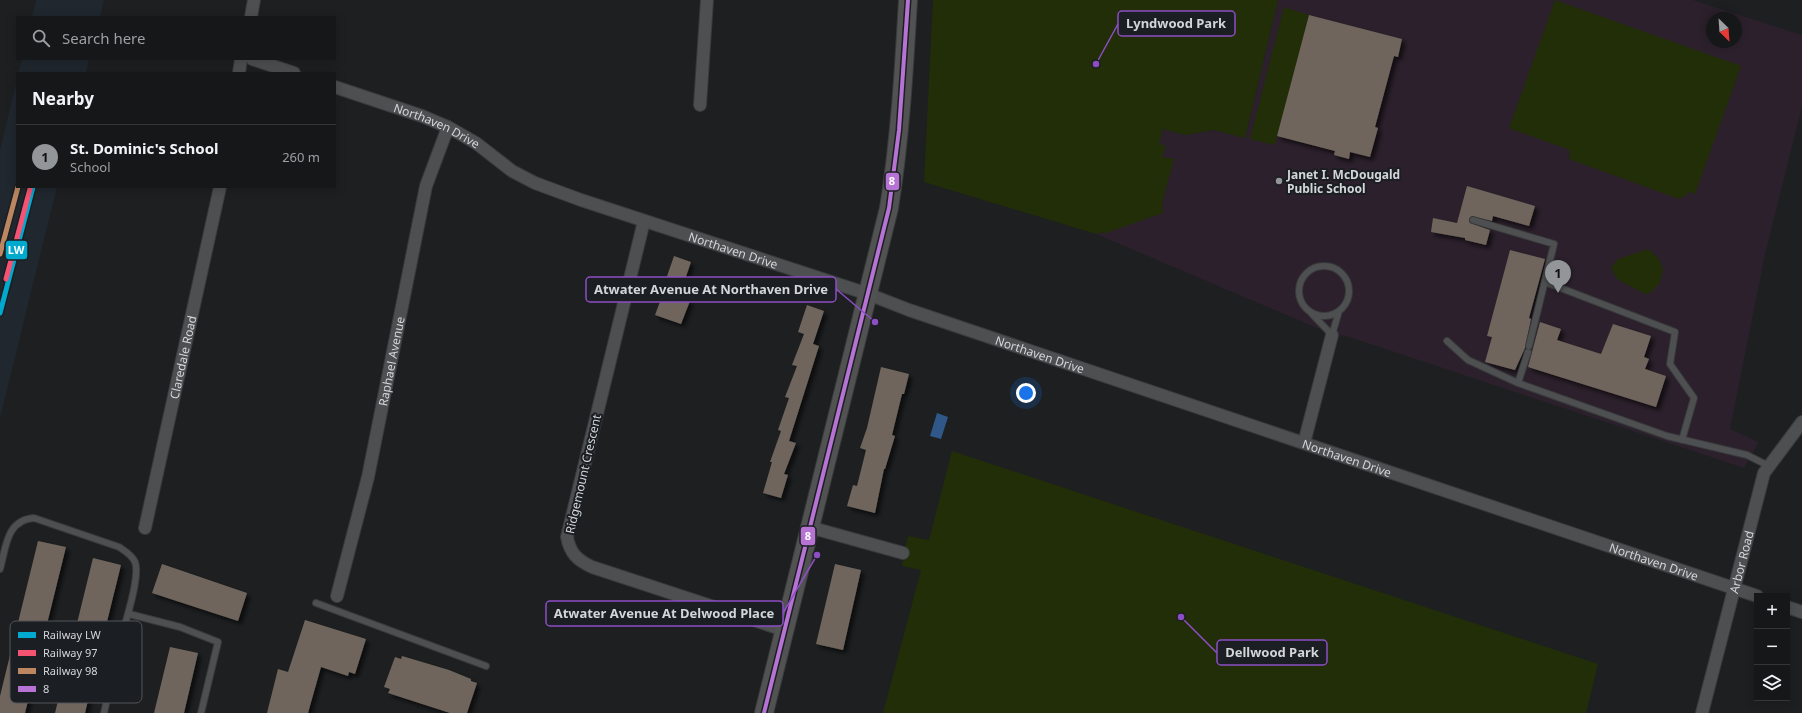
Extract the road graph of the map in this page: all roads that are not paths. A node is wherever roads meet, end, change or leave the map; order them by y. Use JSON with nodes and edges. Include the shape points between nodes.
{"nodes":[{"id":1,"x":254,"y":0,"type":"edge"},
{"id":2,"x":707,"y":0,"type":"edge"},
{"id":3,"x":908,"y":0,"type":"edge"},
{"id":4,"x":251,"y":16,"type":"edge"},
{"id":5,"x":241,"y":60,"type":"edge"},
{"id":6,"x":255,"y":60,"type":"edge"},
{"id":7,"x":239,"y":72,"type":"edge"},
{"id":8,"x":291,"y":72,"type":"edge"},
{"id":9,"x":336,"y":87,"type":"edge"},
{"id":10,"x":700,"y":105,"type":"dead end"},
{"id":11,"x":448,"y":127,"type":"junction"},
{"id":12,"x":220,"y":188,"type":"edge"},
{"id":13,"x":1473,"y":220,"type":"dead end"},
{"id":14,"x":644,"y":221,"type":"junction"},
{"id":15,"x":1545,"y":282,"type":"junction"},
{"id":16,"x":868,"y":294,"type":"junction"},
{"id":17,"x":1306,"y":309,"type":"junction"},
{"id":18,"x":1339,"y":311,"type":"junction"},
{"id":19,"x":1332,"y":335,"type":"junction"},
{"id":20,"x":1447,"y":341,"type":"dead end"},
{"id":21,"x":1518,"y":383,"type":"junction"},
{"id":22,"x":1802,"y":422,"type":"edge"},
{"id":23,"x":1682,"y":440,"type":"junction"},
{"id":24,"x":1304,"y":443,"type":"junction"},
{"id":25,"x":1769,"y":466,"type":"junction"},
{"id":26,"x":809,"y":527,"type":"junction"},
{"id":27,"x":145,"y":528,"type":"dead end"},
{"id":28,"x":903,"y":553,"type":"dead end"},
{"id":29,"x":0,"y":569,"type":"edge"},
{"id":30,"x":1734,"y":588,"type":"junction"},
{"id":31,"x":1754,"y":595,"type":"edge"},
{"id":32,"x":337,"y":596,"type":"dead end"},
{"id":33,"x":316,"y":603,"type":"dead end"},
{"id":34,"x":1790,"y":608,"type":"edge"},
{"id":35,"x":1802,"y":612,"type":"edge"},
{"id":36,"x":129,"y":614,"type":"junction"},
{"id":37,"x":127,"y":621,"type":"edge"},
{"id":38,"x":784,"y":630,"type":"junction"},
{"id":39,"x":486,"y":666,"type":"dead end"},
{"id":40,"x":106,"y":703,"type":"edge"},
{"id":41,"x":104,"y":713,"type":"edge"},
{"id":42,"x":201,"y":713,"type":"edge"},
{"id":43,"x":764,"y":713,"type":"edge"},
{"id":44,"x":1702,"y":713,"type":"edge"}],
"edges":[{"from":1,"to":4,"type":"street"},
{"from":2,"to":10,"type":"street"},
{"from":3,"to":16,"type":"street","via":[[896,167]]},
{"from":5,"to":7,"type":"street"},
{"from":6,"to":8,"type":"street"},
{"from":9,"to":11,"type":"street","name":"Northaven Drive"},
{"from":11,"to":14,"type":"street","name":"Northaven Drive","via":[[476,143],[512,171],[535,183]]},
{"from":11,"to":32,"type":"street","name":"Raphael Avenue","via":[[424,193],[368,477]]},
{"from":12,"to":27,"type":"street","name":"Claredale Road"},
{"from":13,"to":15,"type":"lane","via":[[1554,244]]},
{"from":14,"to":16,"type":"street","name":"Northaven Drive"},
{"from":14,"to":38,"type":"street","name":"Ridgemount Crescent","via":[[567,537],[569,548],[581,562],[592,567]]},
{"from":15,"to":21,"type":"lane"},
{"from":15,"to":23,"type":"lane","via":[[1675,332],[1670,364],[1694,398]]},
{"from":16,"to":24,"type":"street","name":"Northaven Drive"},
{"from":16,"to":26,"type":"street"},
{"from":17,"to":18,"type":"lane","via":[[1322,316]]},
{"from":17,"to":18,"type":"lane","via":[[1298,290],[1300,281],[1312,268],[1321,265],[1338,269],[1349,283],[1348,301]]},
{"from":17,"to":19,"type":"lane"},
{"from":18,"to":19,"type":"lane"},
{"from":19,"to":24,"type":"street"},
{"from":20,"to":21,"type":"lane","via":[[1468,360]]},
{"from":21,"to":23,"type":"lane"},
{"from":22,"to":25,"type":"street","name":"Arbor Road"},
{"from":23,"to":25,"type":"lane","via":[[1747,455]]},
{"from":24,"to":30,"type":"street","name":"Northaven Drive"},
{"from":25,"to":30,"type":"street","name":"Arbor Road","via":[[1758,493]]},
{"from":26,"to":28,"type":"street"},
{"from":26,"to":38,"type":"street"},
{"from":29,"to":36,"type":"lane","via":[[9,533],[12,527],[25,519],[34,518],[119,547],[134,562],[136,569]]},
{"from":30,"to":31,"type":"street","name":"Northaven Drive"},
{"from":30,"to":44,"type":"street","name":"Arbor Road"},
{"from":33,"to":39,"type":"lane"},
{"from":34,"to":35,"type":"street"},
{"from":36,"to":37,"type":"lane"},
{"from":36,"to":42,"type":"lane","via":[[180,627],[218,642]]},
{"from":38,"to":43,"type":"street"},
{"from":40,"to":41,"type":"lane"}]}
